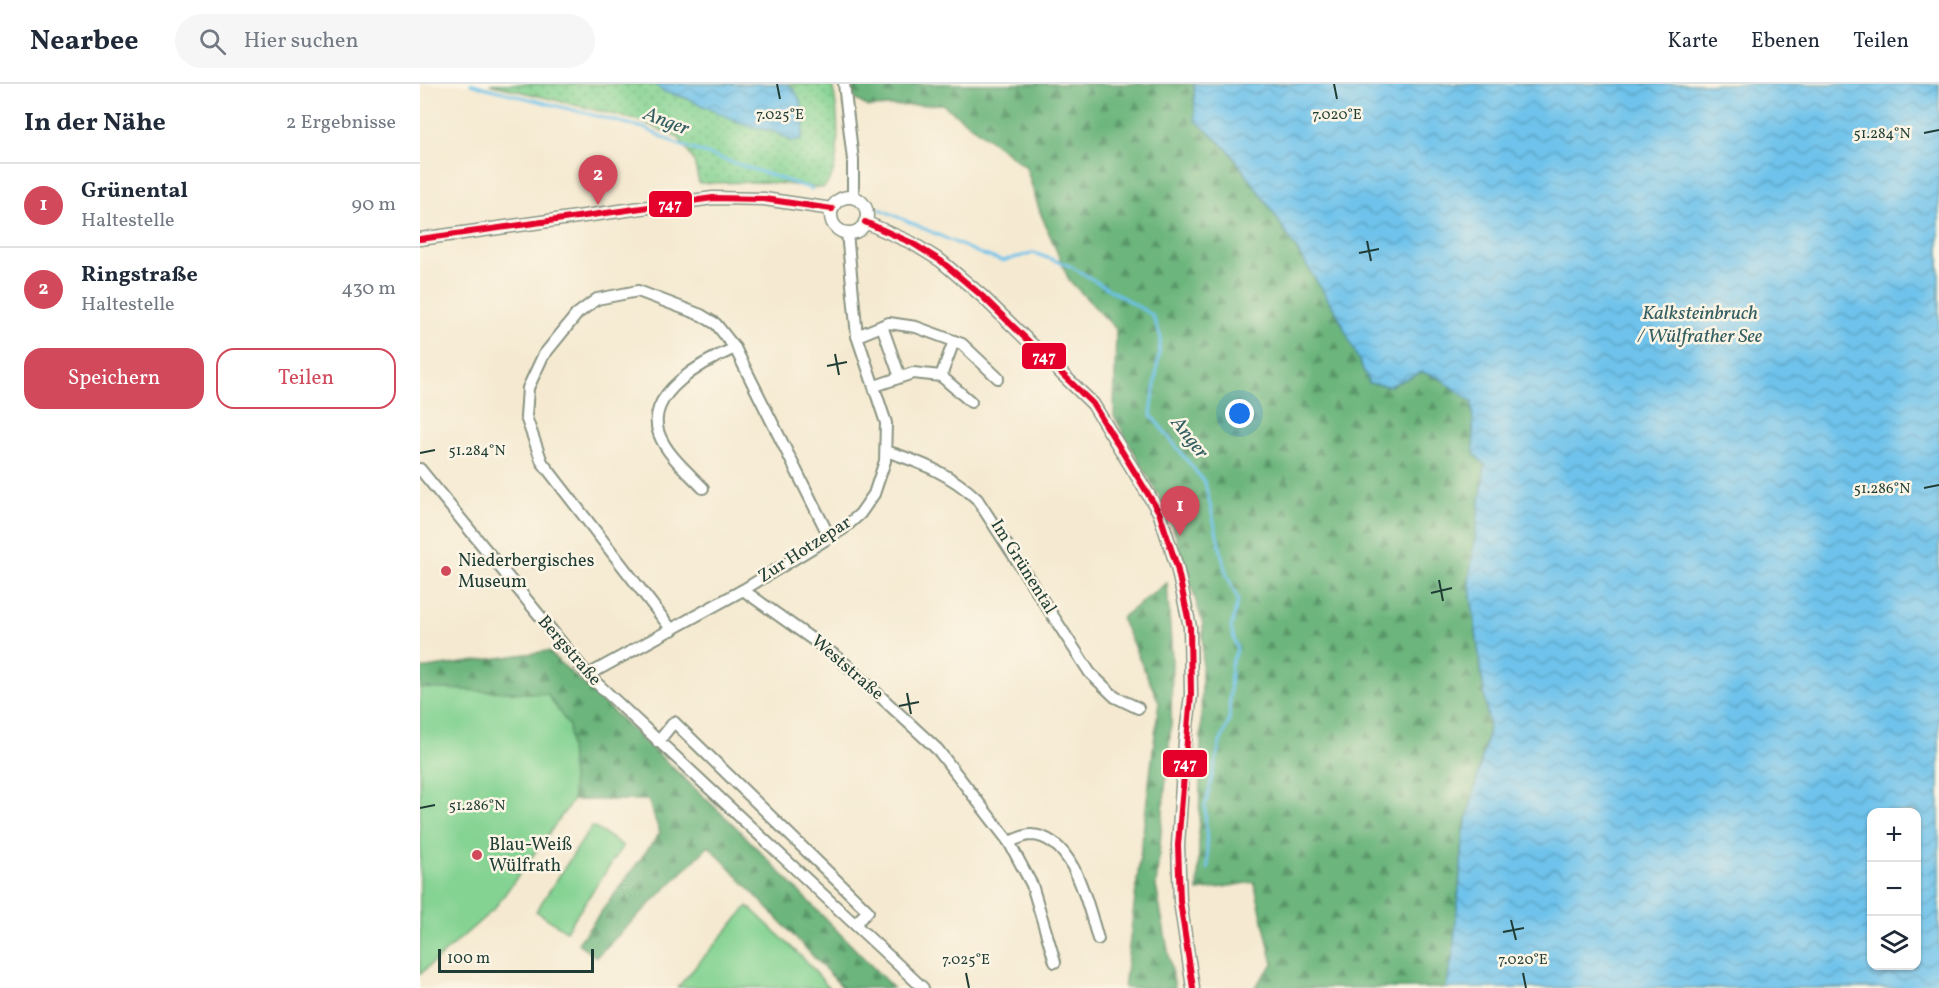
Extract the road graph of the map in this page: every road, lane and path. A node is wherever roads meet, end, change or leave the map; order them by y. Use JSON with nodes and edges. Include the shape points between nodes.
{"nodes":[{"id":1,"x":844,"y":84,"type":"edge"},
{"id":2,"x":853,"y":197,"type":"junction"},
{"id":3,"x":831,"y":209,"type":"junction"},
{"id":4,"x":865,"y":222,"type":"junction"},
{"id":5,"x":847,"y":233,"type":"junction"},
{"id":6,"x":420,"y":239,"type":"edge"},
{"id":7,"x":882,"y":326,"type":"junction"},
{"id":8,"x":857,"y":336,"type":"junction"},
{"id":9,"x":954,"y":341,"type":"junction"},
{"id":10,"x":735,"y":348,"type":"junction"},
{"id":11,"x":941,"y":376,"type":"junction"},
{"id":12,"x":900,"y":377,"type":"junction"},
{"id":13,"x":998,"y":378,"type":"dead end"},
{"id":14,"x":875,"y":386,"type":"junction"},
{"id":15,"x":971,"y":402,"type":"dead end"},
{"id":16,"x":886,"y":451,"type":"junction"},
{"id":17,"x":420,"y":469,"type":"edge"},
{"id":18,"x":703,"y":488,"type":"dead end"},
{"id":19,"x":829,"y":536,"type":"junction"},
{"id":20,"x":743,"y":590,"type":"junction"},
{"id":21,"x":672,"y":630,"type":"junction"},
{"id":22,"x":588,"y":675,"type":"junction"},
{"id":23,"x":1138,"y":708,"type":"dead end"},
{"id":24,"x":658,"y":742,"type":"junction"},
{"id":25,"x":1009,"y":842,"type":"junction"},
{"id":26,"x":855,"y":924,"type":"junction"},
{"id":27,"x":1098,"y":939,"type":"dead end"},
{"id":28,"x":1055,"y":962,"type":"dead end"},
{"id":29,"x":923,"y":988,"type":"edge"},
{"id":30,"x":1193,"y":988,"type":"edge"}],
"edges":[{"from":1,"to":2,"type":"street"},
{"from":2,"to":3,"type":"street","via":[[838,201]]},
{"from":2,"to":4,"type":"street","via":[[864,206]]},
{"from":3,"to":5,"type":"street","via":[[834,225]]},
{"from":3,"to":6,"type":"street","via":[[764,199],[713,198]]},
{"from":4,"to":5,"type":"street"},
{"from":4,"to":30,"type":"street","via":[[941,261],[1093,404],[1159,512],[1177,567],[1190,627],[1191,695],[1178,845],[1180,901]]},
{"from":5,"to":8,"type":"street","name":"Zur Hotzepar"},
{"from":7,"to":8,"type":"street"},
{"from":7,"to":9,"type":"street","via":[[889,323],[916,327]]},
{"from":7,"to":12,"type":"street"},
{"from":8,"to":14,"type":"street","name":"Zur Hotzepar"},
{"from":9,"to":11,"type":"street"},
{"from":9,"to":13,"type":"street"},
{"from":10,"to":18,"type":"street","via":[[687,376],[666,395],[657,417],[659,434]]},
{"from":10,"to":19,"type":"street"},
{"from":10,"to":21,"type":"street","via":[[716,324],[701,315],[638,291],[597,299],[577,314],[543,356],[528,388],[526,417],[542,462]]},
{"from":11,"to":12,"type":"street","via":[[913,373]]},
{"from":11,"to":15,"type":"street"},
{"from":12,"to":14,"type":"street"},
{"from":14,"to":16,"type":"street","name":"Zur Hotzepar","via":[[886,423]]},
{"from":16,"to":19,"type":"street","name":"Zur Hotzepar","via":[[881,480],[867,505],[843,529]]},
{"from":16,"to":23,"type":"street","name":"Im Grünental","via":[[934,469],[977,499],[1090,673],[1114,697]]},
{"from":17,"to":22,"type":"street","name":"Bergstraße"},
{"from":19,"to":20,"type":"street","name":"Zur Hotzepar"},
{"from":20,"to":21,"type":"street","name":"Zur Hotzepar"},
{"from":20,"to":25,"type":"street","name":"Weststraße","via":[[840,659],[938,750]]},
{"from":21,"to":22,"type":"street","name":"Zur Hotzepar"},
{"from":22,"to":24,"type":"street","name":"Bergstraße"},
{"from":24,"to":26,"type":"street","name":"Bergstraße"},
{"from":24,"to":26,"type":"street","via":[[674,722],[868,911]]},
{"from":25,"to":27,"type":"street","via":[[1029,834],[1049,838],[1063,851],[1077,877]]},
{"from":25,"to":28,"type":"street","name":"Weststraße","via":[[1032,885]]},
{"from":26,"to":29,"type":"street","name":"Bergstraße"}]}
